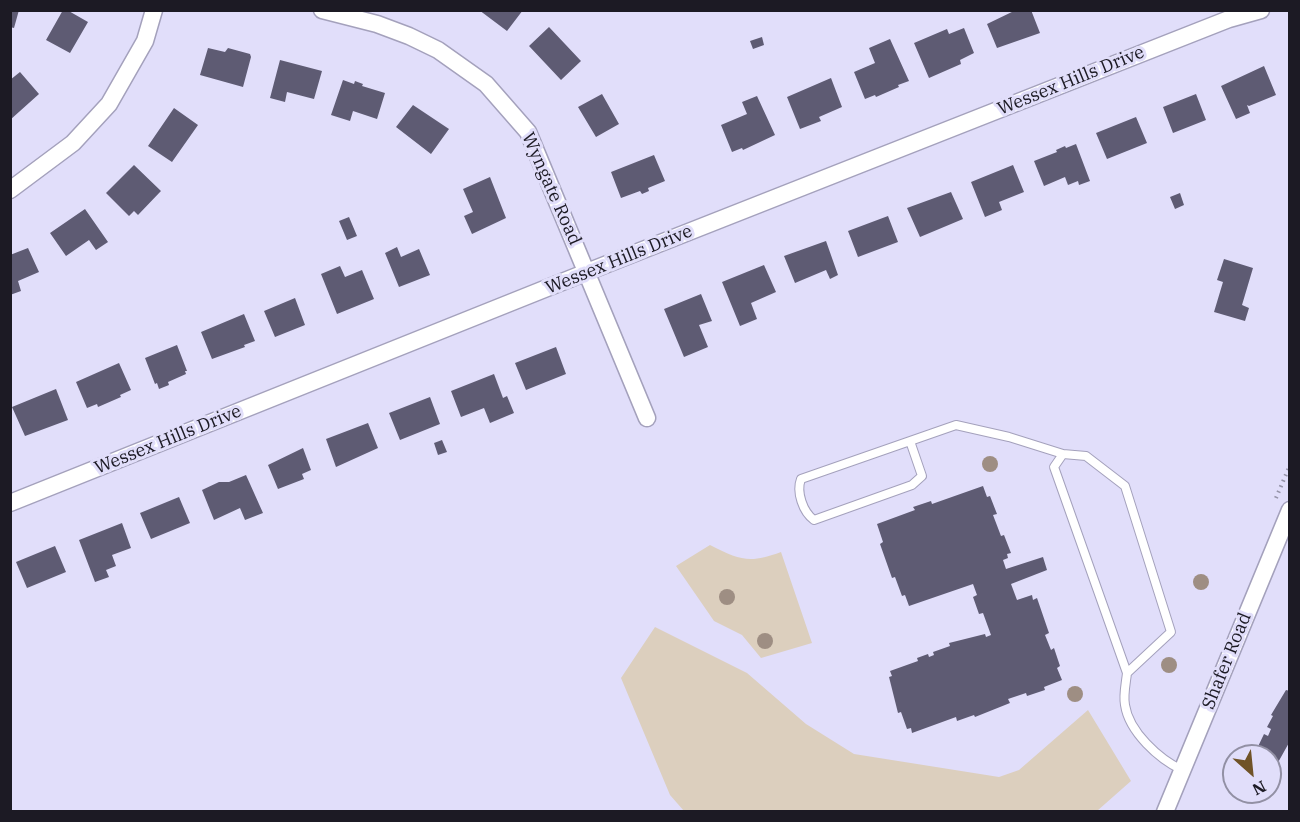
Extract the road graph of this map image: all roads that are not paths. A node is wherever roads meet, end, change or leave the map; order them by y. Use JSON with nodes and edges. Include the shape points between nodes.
{"nodes":[{"id":1,"x":154,"y":10,"type":"edge"},
{"id":2,"x":322,"y":10,"type":"edge"},
{"id":3,"x":1261,"y":10,"type":"edge"},
{"id":4,"x":1229,"y":13,"type":"edge"},
{"id":5,"x":10,"y":190,"type":"edge"},
{"id":6,"x":587,"y":272,"type":"junction"},
{"id":7,"x":647,"y":418,"type":"dead end"},
{"id":8,"x":910,"y":441,"type":"junction"},
{"id":9,"x":1063,"y":454,"type":"junction"},
{"id":10,"x":10,"y":503,"type":"edge"},
{"id":11,"x":1290,"y":510,"type":"edge"},
{"id":12,"x":1127,"y":673,"type":"junction"},
{"id":13,"x":1182,"y":770,"type":"junction"},
{"id":14,"x":1165,"y":812,"type":"edge"}],
"edges":[{"from":1,"to":5,"type":"street","via":[[145,41],[109,104],[73,143]]},
{"from":2,"to":6,"type":"street","name":"Wyngate Road","via":[[409,36],[438,50],[486,84],[528,132]]},
{"from":3,"to":4,"type":"street","name":"Wessex Hills Drive"},
{"from":4,"to":6,"type":"street","name":"Wessex Hills Drive"},
{"from":6,"to":7,"type":"street","name":"Wyngate Road"},
{"from":6,"to":10,"type":"street","name":"Wessex Hills Drive"},
{"from":8,"to":8,"type":"lane","via":[[801,479],[798,488],[807,515],[814,520],[912,485],[922,476]]},
{"from":8,"to":9,"type":"lane","via":[[956,424]]},
{"from":9,"to":12,"type":"lane","via":[[1054,467]]},
{"from":9,"to":12,"type":"lane","via":[[1086,456],[1125,486],[1171,632]]},
{"from":11,"to":13,"type":"street","name":"Shafer Road"},
{"from":12,"to":13,"type":"lane","via":[[1125,706],[1136,732],[1166,762]]},
{"from":13,"to":14,"type":"street","name":"Shafer Road"}]}
